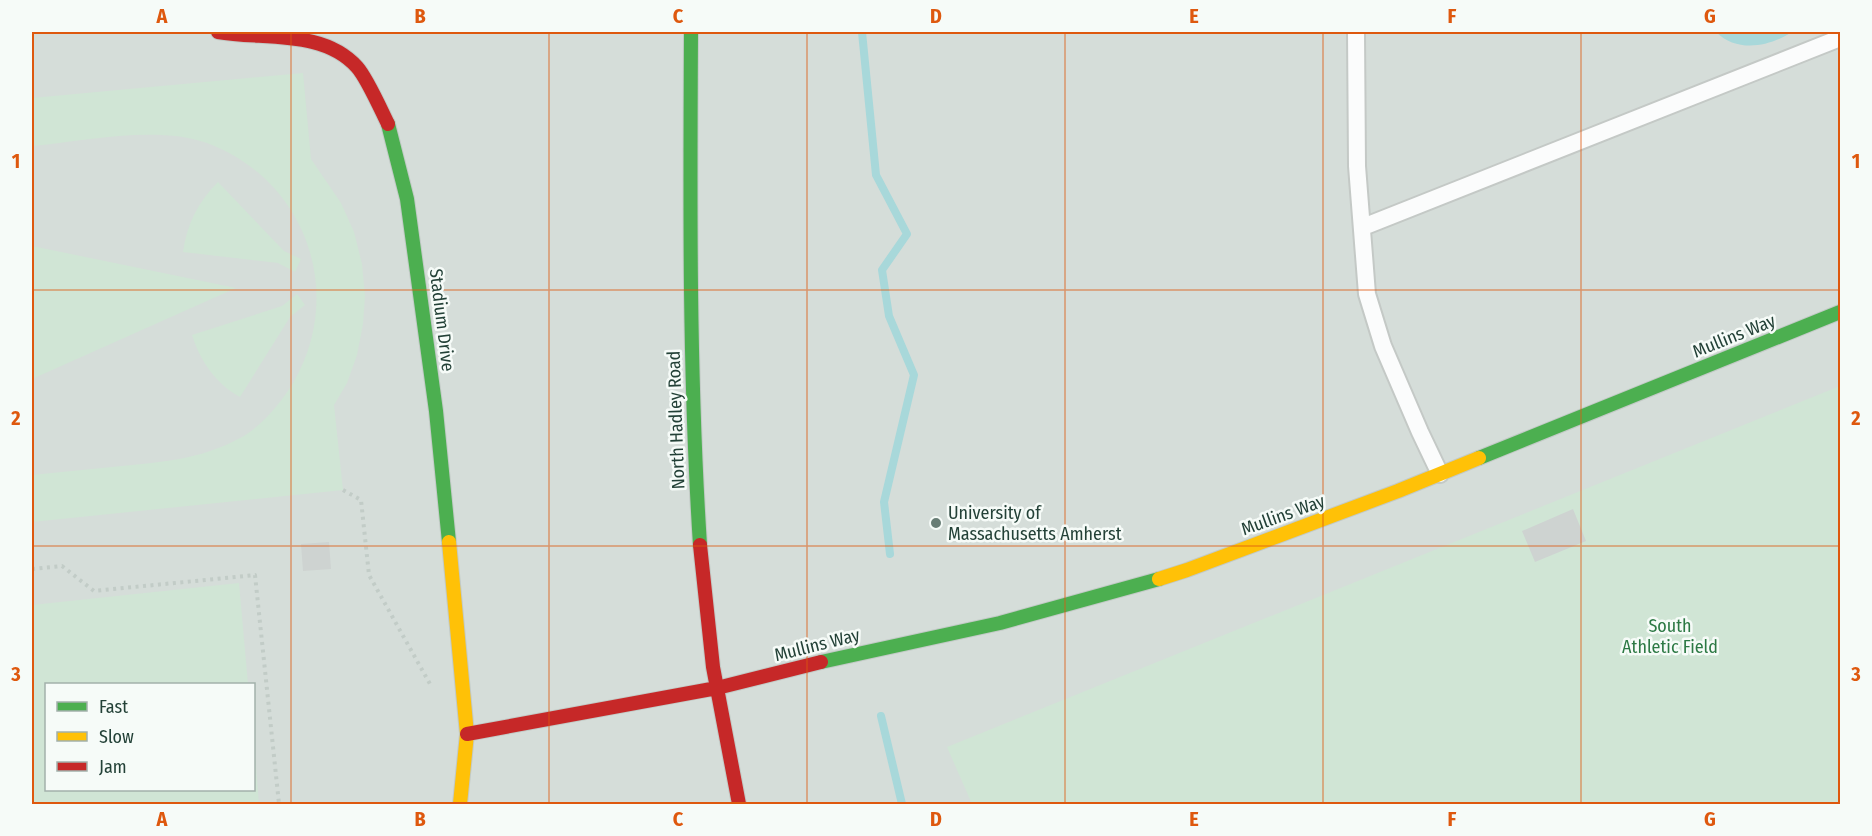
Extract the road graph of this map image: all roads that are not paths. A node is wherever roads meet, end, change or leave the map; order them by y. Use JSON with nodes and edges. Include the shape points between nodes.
{"nodes":[{"id":1,"x":218,"y":32,"type":"edge"},
{"id":2,"x":691,"y":32,"type":"edge"},
{"id":3,"x":1356,"y":32,"type":"edge"},
{"id":4,"x":1840,"y":38,"type":"edge"},
{"id":5,"x":1363,"y":227,"type":"junction"},
{"id":6,"x":1840,"y":312,"type":"edge"},
{"id":7,"x":1440,"y":474,"type":"junction"},
{"id":8,"x":717,"y":688,"type":"junction"},
{"id":9,"x":467,"y":734,"type":"junction"},
{"id":10,"x":460,"y":804,"type":"edge"},
{"id":11,"x":739,"y":804,"type":"edge"}],
"edges":[{"from":1,"to":9,"type":"street","name":"Stadium Drive","via":[[289,38],[331,47],[358,68],[388,124],[407,198],[436,411]]},
{"from":2,"to":8,"type":"street","name":"North Hadley Road","via":[[695,464],[706,620]]},
{"from":3,"to":5,"type":"lane","via":[[1357,165]]},
{"from":4,"to":5,"type":"lane"},
{"from":5,"to":7,"type":"lane","via":[[1367,294],[1373,317]]},
{"from":6,"to":7,"type":"street","name":"Mullins Way"},
{"from":7,"to":8,"type":"street","name":"Mullins Way","via":[[1187,570],[1097,597]]},
{"from":8,"to":9,"type":"street"},
{"from":8,"to":11,"type":"street","name":"North Hadley Road"},
{"from":9,"to":10,"type":"street","name":"Stadium Drive"}]}
